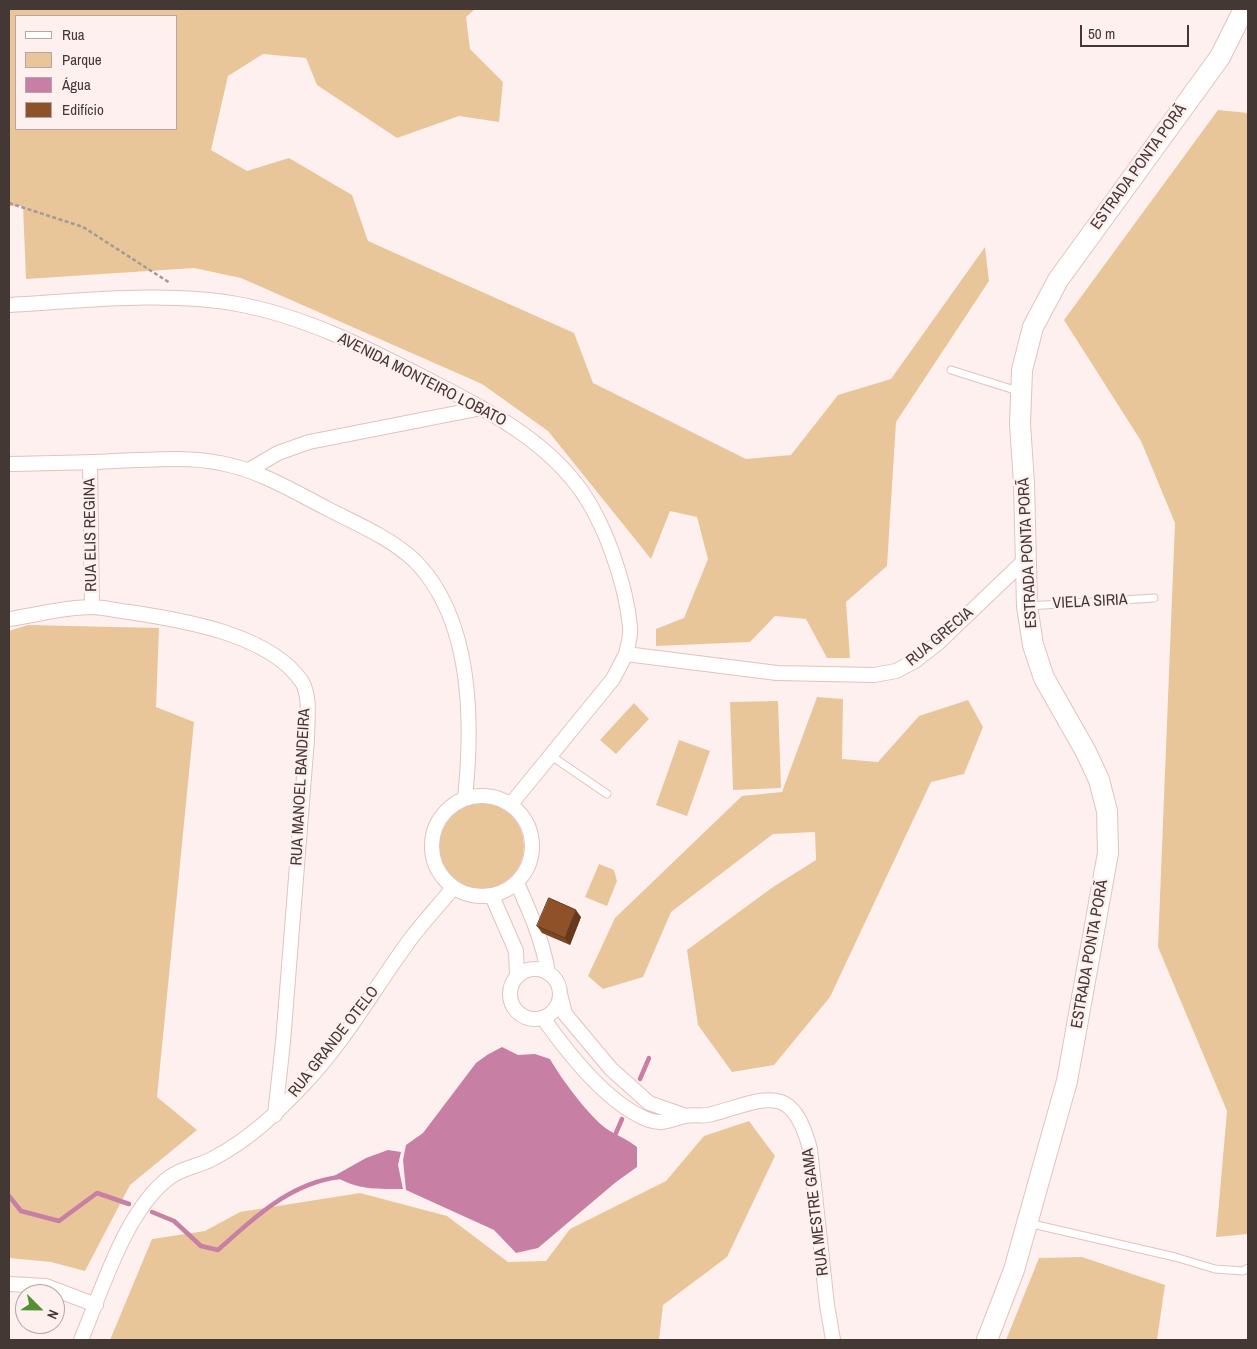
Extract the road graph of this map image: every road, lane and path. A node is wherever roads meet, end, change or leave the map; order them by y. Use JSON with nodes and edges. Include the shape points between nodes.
{"nodes":[{"id":1,"x":1244,"y":9,"type":"edge"},
{"id":2,"x":9,"y":203,"type":"edge"},
{"id":3,"x":193,"y":298,"type":"junction"},
{"id":4,"x":9,"y":305,"type":"edge"},
{"id":5,"x":951,"y":370,"type":"dead end"},
{"id":6,"x":1021,"y":392,"type":"junction"},
{"id":7,"x":482,"y":408,"type":"junction"},
{"id":8,"x":90,"y":462,"type":"junction"},
{"id":9,"x":9,"y":464,"type":"edge"},
{"id":10,"x":249,"y":470,"type":"junction"},
{"id":11,"x":1026,"y":560,"type":"junction"},
{"id":12,"x":1154,"y":598,"type":"dead end"},
{"id":13,"x":1027,"y":606,"type":"junction"},
{"id":14,"x":92,"y":607,"type":"junction"},
{"id":15,"x":9,"y":619,"type":"edge"},
{"id":16,"x":626,"y":654,"type":"junction"},
{"id":17,"x":550,"y":755,"type":"junction"},
{"id":18,"x":607,"y":794,"type":"dead end"},
{"id":19,"x":465,"y":798,"type":"junction"},
{"id":20,"x":511,"y":804,"type":"junction"},
{"id":21,"x":517,"y":883,"type":"junction"},
{"id":22,"x":453,"y":888,"type":"junction"},
{"id":23,"x":492,"y":896,"type":"junction"},
{"id":24,"x":548,"y":973,"type":"junction"},
{"id":25,"x":517,"y":976,"type":"junction"},
{"id":26,"x":560,"y":994,"type":"junction"},
{"id":27,"x":543,"y":1018,"type":"junction"},
{"id":28,"x":275,"y":1115,"type":"junction"},
{"id":29,"x":686,"y":1116,"type":"junction"},
{"id":30,"x":1026,"y":1223,"type":"junction"},
{"id":31,"x":1248,"y":1268,"type":"edge"},
{"id":32,"x":9,"y":1284,"type":"edge"},
{"id":33,"x":96,"y":1305,"type":"junction"},
{"id":34,"x":81,"y":1340,"type":"edge"},
{"id":35,"x":833,"y":1340,"type":"edge"},
{"id":36,"x":987,"y":1340,"type":"edge"}],
"edges":[{"from":1,"to":6,"type":"main road","name":"ESTRADA PONTA PORÃ","via":[[1220,57],[1044,302],[1033,327],[1022,370]]},
{"from":2,"to":3,"type":"path","via":[[82,227]]},
{"from":3,"to":4,"type":"street","name":"AVENIDA MONTEIRO LOBATO"},
{"from":3,"to":7,"type":"street","name":"AVENIDA MONTEIRO LOBATO","via":[[238,304],[294,319],[392,361]]},
{"from":5,"to":6,"type":"lane"},
{"from":6,"to":11,"type":"main road","name":"ESTRADA PONTA PORÃ"},
{"from":7,"to":10,"type":"street","via":[[309,442],[278,453]]},
{"from":7,"to":16,"type":"street","name":"AVENIDA MONTEIRO LOBATO","via":[[519,430],[578,485],[598,520],[624,593],[631,629]]},
{"from":8,"to":9,"type":"street"},
{"from":8,"to":10,"type":"street","via":[[192,459]]},
{"from":8,"to":14,"type":"street","name":"RUA ELIS REGINA"},
{"from":10,"to":19,"type":"street","via":[[388,541],[415,561],[431,582],[448,611],[460,644],[469,760]]},
{"from":11,"to":13,"type":"main road","name":"ESTRADA PONTA PORÃ"},
{"from":11,"to":16,"type":"street","name":"RUA GRECIA","via":[[938,643],[915,662],[896,672],[874,675],[777,673]]},
{"from":12,"to":13,"type":"lane","name":"VIELA SIRIA"},
{"from":13,"to":30,"type":"main road","name":"ESTRADA PONTA PORÃ","via":[[1033,645],[1044,678],[1100,780],[1107,811],[1108,853],[1067,1081]]},
{"from":14,"to":15,"type":"street","name":"RUA MANOEL BANDEIRA"},
{"from":14,"to":28,"type":"street","name":"RUA MANOEL BANDEIRA","via":[[192,623],[227,634],[261,648],[288,666],[303,684],[307,739],[284,1042]]},
{"from":16,"to":17,"type":"street","via":[[613,679]]},
{"from":17,"to":18,"type":"lane"},
{"from":17,"to":20,"type":"street"},
{"from":19,"to":20,"type":"street","via":[[492,796]]},
{"from":19,"to":22,"type":"street","via":[[451,806],[434,832],[434,863]]},
{"from":20,"to":21,"type":"street","via":[[528,823],[532,838],[527,870]]},
{"from":21,"to":23,"type":"street"},
{"from":21,"to":24,"type":"street","via":[[545,953]]},
{"from":22,"to":23,"type":"street","via":[[479,897]]},
{"from":22,"to":28,"type":"street","name":"RUA GRANDE OTELO","via":[[412,938],[350,1027]]},
{"from":23,"to":25,"type":"street","via":[[516,951]]},
{"from":24,"to":25,"type":"street","via":[[532,969]]},
{"from":24,"to":26,"type":"street","via":[[555,978]]},
{"from":25,"to":27,"type":"street","via":[[510,992],[513,1006],[527,1018]]},
{"from":26,"to":27,"type":"street","via":[[555,1009]]},
{"from":26,"to":29,"type":"street","name":"RUA MESTRE GAMA","via":[[565,1014],[611,1069],[650,1103]]},
{"from":27,"to":29,"type":"street","name":"RUA MESTRE GAMA","via":[[599,1084],[631,1111],[649,1120],[666,1123]]},
{"from":28,"to":33,"type":"street","name":"RUA GRANDE OTELO","via":[[247,1139],[225,1152],[171,1176],[144,1201],[128,1228]]},
{"from":29,"to":35,"type":"street","name":"RUA MESTRE GAMA","via":[[710,1115],[770,1098],[785,1103],[796,1113],[810,1149]]},
{"from":30,"to":31,"type":"lane","via":[[1215,1269]]},
{"from":30,"to":36,"type":"main road","name":"ESTRADA PONTA PORÃ","via":[[1014,1270]]},
{"from":32,"to":33,"type":"street","via":[[46,1286]]},
{"from":33,"to":34,"type":"street","name":"RUA GRANDE OTELO"}]}
